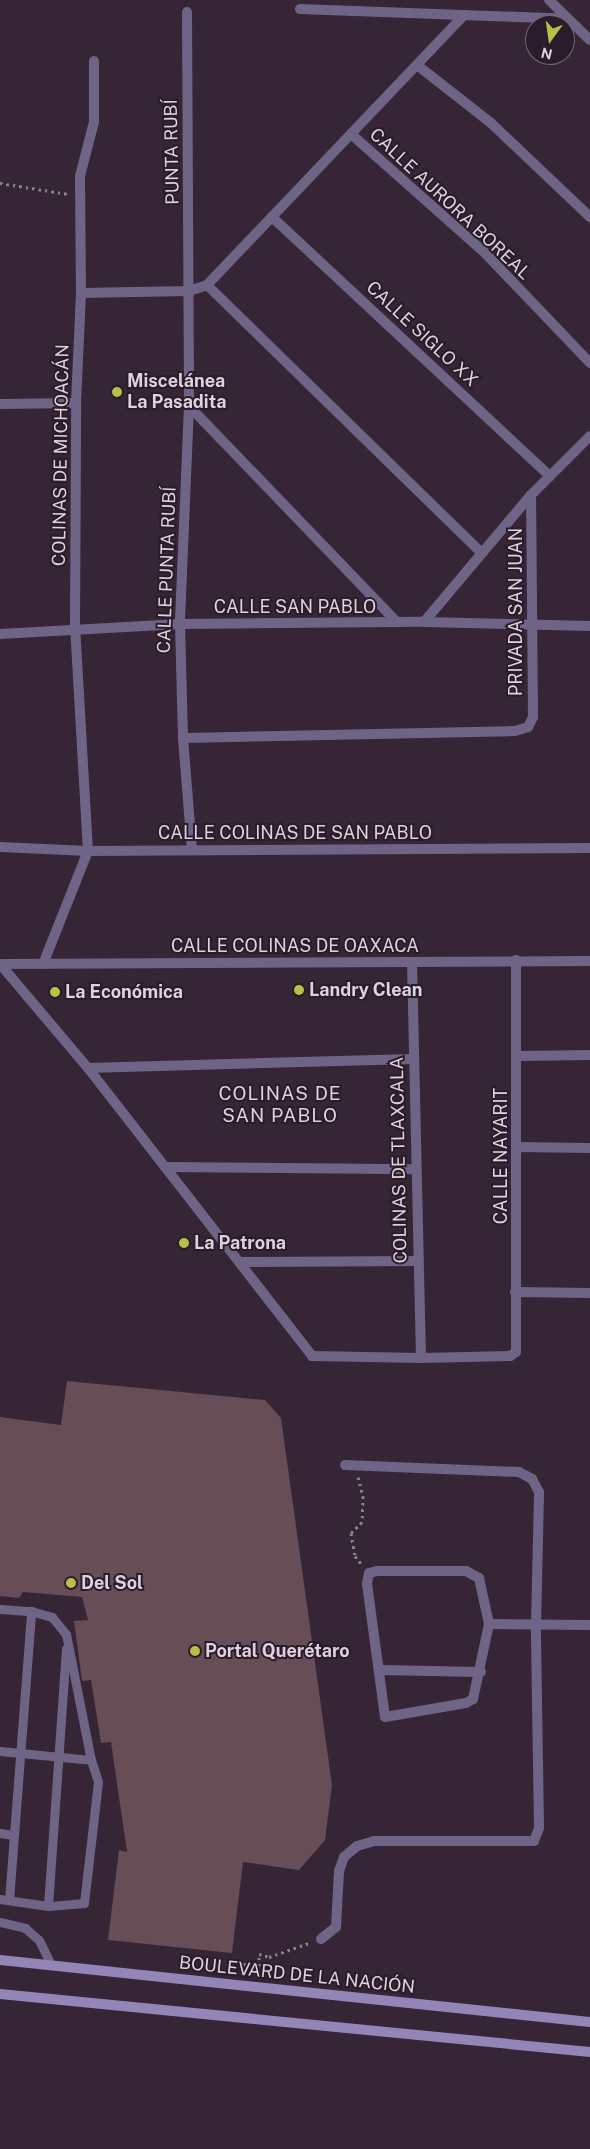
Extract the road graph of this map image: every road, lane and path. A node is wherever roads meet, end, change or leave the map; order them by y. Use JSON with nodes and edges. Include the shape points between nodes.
{"nodes":[{"id":1,"x":549,"y":0,"type":"edge"},
{"id":2,"x":300,"y":9,"type":"dead end"},
{"id":3,"x":187,"y":12,"type":"dead end"},
{"id":4,"x":464,"y":15,"type":"junction"},
{"id":5,"x":564,"y":15,"type":"edge"},
{"id":6,"x":525,"y":17,"type":"edge"},
{"id":7,"x":575,"y":26,"type":"edge"},
{"id":8,"x":590,"y":40,"type":"edge"},
{"id":9,"x":94,"y":61,"type":"dead end"},
{"id":10,"x":417,"y":65,"type":"junction"},
{"id":11,"x":351,"y":134,"type":"junction"},
{"id":12,"x":0,"y":184,"type":"edge"},
{"id":13,"x":81,"y":198,"type":"junction"},
{"id":14,"x":272,"y":217,"type":"junction"},
{"id":15,"x":590,"y":217,"type":"edge"},
{"id":16,"x":207,"y":285,"type":"junction"},
{"id":17,"x":190,"y":291,"type":"junction"},
{"id":18,"x":82,"y":293,"type":"junction"},
{"id":19,"x":590,"y":363,"type":"edge"},
{"id":20,"x":76,"y":403,"type":"junction"},
{"id":21,"x":0,"y":404,"type":"edge"},
{"id":22,"x":189,"y":406,"type":"junction"},
{"id":23,"x":590,"y":436,"type":"edge"},
{"id":24,"x":550,"y":476,"type":"junction"},
{"id":25,"x":531,"y":495,"type":"junction"},
{"id":26,"x":482,"y":553,"type":"junction"},
{"id":27,"x":397,"y":622,"type":"junction"},
{"id":28,"x":424,"y":622,"type":"junction"},
{"id":29,"x":180,"y":624,"type":"junction"},
{"id":30,"x":534,"y":626,"type":"junction"},
{"id":31,"x":590,"y":626,"type":"edge"},
{"id":32,"x":75,"y":627,"type":"junction"},
{"id":33,"x":0,"y":634,"type":"edge"},
{"id":34,"x":183,"y":738,"type":"junction"},
{"id":35,"x":0,"y":847,"type":"edge"},
{"id":36,"x":590,"y":848,"type":"edge"},
{"id":37,"x":192,"y":850,"type":"junction"},
{"id":38,"x":88,"y":852,"type":"junction"},
{"id":39,"x":516,"y":960,"type":"junction"},
{"id":40,"x":590,"y":961,"type":"edge"},
{"id":41,"x":412,"y":962,"type":"junction"},
{"id":42,"x":0,"y":964,"type":"edge"},
{"id":43,"x":43,"y":964,"type":"junction"},
{"id":44,"x":590,"y":1055,"type":"edge"},
{"id":45,"x":518,"y":1056,"type":"junction"},
{"id":46,"x":413,"y":1059,"type":"junction"},
{"id":47,"x":88,"y":1068,"type":"junction"},
{"id":48,"x":516,"y":1147,"type":"junction"},
{"id":49,"x":590,"y":1148,"type":"edge"},
{"id":50,"x":165,"y":1167,"type":"junction"},
{"id":51,"x":416,"y":1169,"type":"junction"},
{"id":52,"x":418,"y":1261,"type":"junction"},
{"id":53,"x":239,"y":1262,"type":"junction"},
{"id":54,"x":515,"y":1292,"type":"junction"},
{"id":55,"x":590,"y":1293,"type":"edge"},
{"id":56,"x":421,"y":1358,"type":"junction"},
{"id":57,"x":346,"y":1465,"type":"joint"},
{"id":58,"x":369,"y":1573,"type":"junction"},
{"id":59,"x":0,"y":1609,"type":"edge"},
{"id":60,"x":31,"y":1611,"type":"junction"},
{"id":61,"x":489,"y":1624,"type":"junction"},
{"id":62,"x":590,"y":1625,"type":"edge"},
{"id":63,"x":536,"y":1626,"type":"junction"},
{"id":64,"x":66,"y":1634,"type":"junction"},
{"id":65,"x":380,"y":1670,"type":"junction"},
{"id":66,"x":481,"y":1672,"type":"junction"},
{"id":67,"x":0,"y":1751,"type":"edge"},
{"id":68,"x":21,"y":1753,"type":"junction"},
{"id":69,"x":61,"y":1757,"type":"junction"},
{"id":70,"x":91,"y":1760,"type":"junction"},
{"id":71,"x":0,"y":1833,"type":"edge"},
{"id":72,"x":12,"y":1835,"type":"junction"},
{"id":73,"x":5,"y":1900,"type":"edge"},
{"id":74,"x":48,"y":1906,"type":"junction"},
{"id":75,"x":0,"y":1922,"type":"edge"},
{"id":76,"x":321,"y":1939,"type":"joint"},
{"id":77,"x":0,"y":1960,"type":"edge"},
{"id":78,"x":52,"y":1966,"type":"junction"},
{"id":79,"x":240,"y":1985,"type":"junction"},
{"id":80,"x":0,"y":1994,"type":"edge"},
{"id":81,"x":590,"y":2022,"type":"edge"},
{"id":82,"x":590,"y":2052,"type":"edge"}],
"edges":[{"from":1,"to":5,"type":"street"},
{"from":2,"to":4,"type":"street"},
{"from":3,"to":17,"type":"street","name":"PUNTA RUBÍ"},
{"from":4,"to":6,"type":"street"},
{"from":4,"to":10,"type":"street"},
{"from":7,"to":8,"type":"street"},
{"from":9,"to":13,"type":"street","name":"COLINAS DE MICHOACÁN","via":[[94,122],[91,144],[82,162]]},
{"from":10,"to":11,"type":"street"},
{"from":10,"to":15,"type":"street","via":[[491,123]]},
{"from":11,"to":14,"type":"street"},
{"from":11,"to":19,"type":"street","name":"CALLE AURORA BOREAL","via":[[486,253]]},
{"from":12,"to":13,"type":"path","via":[[52,189]]},
{"from":13,"to":18,"type":"street","name":"COLINAS DE MICHOACÁN"},
{"from":14,"to":16,"type":"street"},
{"from":14,"to":24,"type":"street","name":"CALLE SIGLO XX"},
{"from":16,"to":17,"type":"street"},
{"from":16,"to":26,"type":"street"},
{"from":17,"to":18,"type":"street"},
{"from":17,"to":22,"type":"street","name":"CALLE PUNTA RUBÍ"},
{"from":18,"to":20,"type":"street","name":"COLINAS DE MICHOACÁN"},
{"from":20,"to":21,"type":"street"},
{"from":20,"to":32,"type":"street","name":"COLINAS DE MICHOACÁN"},
{"from":22,"to":27,"type":"street"},
{"from":22,"to":29,"type":"street","name":"CALLE PUNTA RUBÍ"},
{"from":23,"to":24,"type":"street"},
{"from":24,"to":25,"type":"street"},
{"from":25,"to":26,"type":"street"},
{"from":25,"to":30,"type":"street","name":"PRIVADA SAN JUAN"},
{"from":26,"to":28,"type":"street"},
{"from":27,"to":28,"type":"street","name":"CALLE SAN PABLO"},
{"from":27,"to":29,"type":"street","name":"CALLE SAN PABLO"},
{"from":28,"to":30,"type":"street","name":"CALLE SAN PABLO"},
{"from":29,"to":32,"type":"street","name":"CALLE SAN PABLO"},
{"from":29,"to":34,"type":"street","name":"CALLE PUNTA RUBÍ"},
{"from":30,"to":31,"type":"street","name":"CALLE SAN PABLO"},
{"from":30,"to":34,"type":"street","name":"PRIVADA SAN JUAN","via":[[533,717],[528,727],[515,731]]},
{"from":32,"to":33,"type":"street","name":"CALLE SAN PABLO"},
{"from":32,"to":38,"type":"street","name":"COLINAS DE MICHOACÁN"},
{"from":34,"to":37,"type":"street","name":"CALLE PUNTA RUBÍ"},
{"from":35,"to":38,"type":"street","name":"CALLE COLINAS DE SAN PABLO"},
{"from":36,"to":37,"type":"street","name":"CALLE COLINAS DE SAN PABLO"},
{"from":37,"to":38,"type":"street","name":"CALLE COLINAS DE SAN PABLO"},
{"from":38,"to":43,"type":"street"},
{"from":39,"to":40,"type":"street","name":"CALLE COLINAS DE OAXACA"},
{"from":39,"to":41,"type":"street","name":"CALLE COLINAS DE OAXACA"},
{"from":39,"to":45,"type":"street","name":"CALLE NAYARIT"},
{"from":41,"to":43,"type":"street","name":"CALLE COLINAS DE OAXACA"},
{"from":41,"to":46,"type":"street","name":"COLINAS DE TLAXCALA"},
{"from":42,"to":43,"type":"street","name":"CALLE COLINAS DE OAXACA"},
{"from":42,"to":47,"type":"street"},
{"from":44,"to":45,"type":"street"},
{"from":45,"to":48,"type":"street","name":"CALLE NAYARIT"},
{"from":46,"to":47,"type":"street"},
{"from":46,"to":51,"type":"street","name":"COLINAS DE TLAXCALA"},
{"from":47,"to":50,"type":"street"},
{"from":48,"to":49,"type":"street"},
{"from":48,"to":54,"type":"street","name":"CALLE NAYARIT"},
{"from":50,"to":51,"type":"street"},
{"from":50,"to":53,"type":"street"},
{"from":51,"to":52,"type":"street","name":"COLINAS DE TLAXCALA"},
{"from":52,"to":53,"type":"street"},
{"from":52,"to":56,"type":"street","name":"COLINAS DE TLAXCALA"},
{"from":53,"to":56,"type":"street","via":[[312,1356]]},
{"from":54,"to":55,"type":"street"},
{"from":54,"to":56,"type":"street","name":"CALLE NAYARIT","via":[[516,1352],[510,1356]]},
{"from":57,"to":58,"type":"path","via":[[357,1473],[363,1496],[362,1522],[351,1533],[355,1556]]},
{"from":57,"to":63,"type":"street","via":[[519,1472],[532,1479],[539,1492]]},
{"from":58,"to":61,"type":"street","via":[[466,1571],[480,1578]]},
{"from":58,"to":65,"type":"street","via":[[367,1584]]},
{"from":59,"to":60,"type":"lane"},
{"from":60,"to":64,"type":"lane","via":[[52,1617]]},
{"from":60,"to":68,"type":"lane"},
{"from":61,"to":63,"type":"street"},
{"from":61,"to":66,"type":"street"},
{"from":62,"to":63,"type":"street"},
{"from":63,"to":76,"type":"street","via":[[539,1828],[534,1841],[374,1841],[357,1846],[344,1857],[339,1871],[336,1928]]},
{"from":64,"to":69,"type":"lane"},
{"from":64,"to":70,"type":"lane"},
{"from":65,"to":66,"type":"street"},
{"from":65,"to":66,"type":"street","via":[[382,1710],[385,1717],[392,1718],[466,1703],[473,1699]]},
{"from":67,"to":68,"type":"lane"},
{"from":68,"to":69,"type":"lane"},
{"from":68,"to":72,"type":"lane"},
{"from":69,"to":70,"type":"lane"},
{"from":69,"to":74,"type":"lane"},
{"from":70,"to":74,"type":"lane","via":[[98,1782],[84,1903]]},
{"from":71,"to":72,"type":"lane"},
{"from":72,"to":73,"type":"lane"},
{"from":73,"to":74,"type":"lane"},
{"from":75,"to":78,"type":"lane","via":[[25,1928],[39,1940]]},
{"from":76,"to":79,"type":"path","via":[[269,1957],[259,1954],[259,1966],[243,1964]]},
{"from":77,"to":78,"type":"main road","name":"BOULEVARD DE LA NACIÓN"},
{"from":78,"to":79,"type":"main road","name":"BOULEVARD DE LA NACIÓN"},
{"from":79,"to":81,"type":"main road","name":"BOULEVARD DE LA NACIÓN"},
{"from":80,"to":82,"type":"main road"}]}
